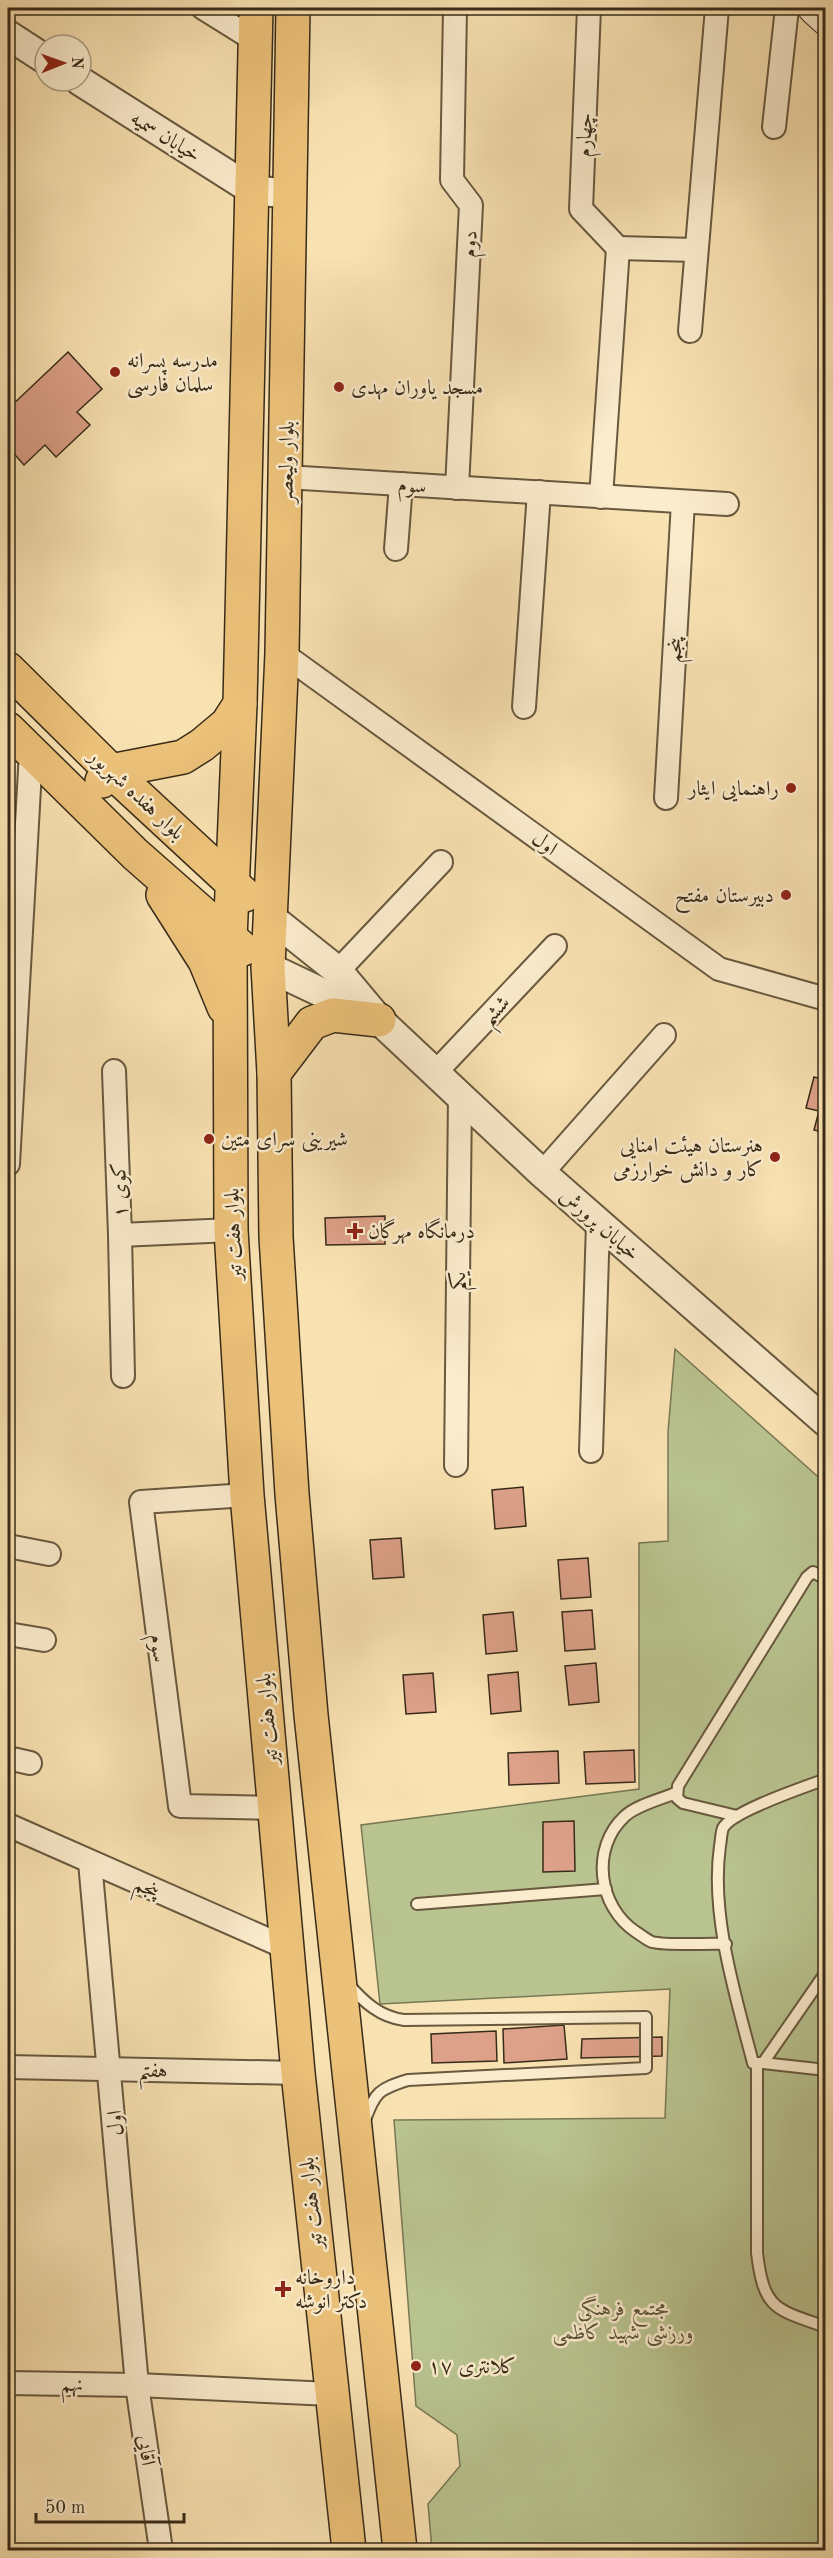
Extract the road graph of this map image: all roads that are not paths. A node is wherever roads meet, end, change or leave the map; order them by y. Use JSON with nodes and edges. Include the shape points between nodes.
{"nodes":[{"id":1,"x":203,"y":8,"type":"edge"},
{"id":2,"x":256,"y":8,"type":"edge"},
{"id":3,"x":293,"y":8,"type":"edge"},
{"id":4,"x":454,"y":8,"type":"edge"},
{"id":5,"x":589,"y":8,"type":"edge"},
{"id":6,"x":717,"y":8,"type":"edge"},
{"id":7,"x":787,"y":8,"type":"edge"},
{"id":8,"x":814,"y":8,"type":"edge"},
{"id":9,"x":825,"y":19,"type":"edge"},
{"id":10,"x":8,"y":35,"type":"edge"},
{"id":11,"x":256,"y":41,"type":"junction"},
{"id":12,"x":33,"y":51,"type":"edge"},
{"id":13,"x":93,"y":89,"type":"edge"},
{"id":14,"x":774,"y":127,"type":"dead end"},
{"id":15,"x":252,"y":190,"type":"junction"},
{"id":16,"x":291,"y":194,"type":"junction"},
{"id":17,"x":618,"y":249,"type":"junction"},
{"id":18,"x":695,"y":250,"type":"junction"},
{"id":19,"x":690,"y":331,"type":"dead end"},
{"id":20,"x":286,"y":477,"type":"junction"},
{"id":21,"x":401,"y":484,"type":"junction"},
{"id":22,"x":457,"y":488,"type":"junction"},
{"id":23,"x":539,"y":492,"type":"junction"},
{"id":24,"x":601,"y":497,"type":"junction"},
{"id":25,"x":682,"y":501,"type":"junction"},
{"id":26,"x":727,"y":504,"type":"dead end"},
{"id":27,"x":396,"y":549,"type":"dead end"},
{"id":28,"x":282,"y":653,"type":"junction"},
{"id":29,"x":8,"y":669,"type":"edge"},
{"id":30,"x":240,"y":704,"type":"junction"},
{"id":31,"x":524,"y":707,"type":"dead end"},
{"id":32,"x":8,"y":729,"type":"edge"},
{"id":33,"x":31,"y":752,"type":"junction"},
{"id":34,"x":111,"y":771,"type":"junction"},
{"id":35,"x":666,"y":798,"type":"dead end"},
{"id":36,"x":84,"y":802,"type":"junction"},
{"id":37,"x":135,"y":854,"type":"junction"},
{"id":38,"x":441,"y":862,"type":"dead end"},
{"id":39,"x":16,"y":872,"type":"edge"},
{"id":40,"x":234,"y":884,"type":"junction"},
{"id":41,"x":269,"y":916,"type":"junction"},
{"id":42,"x":230,"y":939,"type":"junction"},
{"id":43,"x":555,"y":946,"type":"dead end"},
{"id":44,"x":268,"y":967,"type":"junction"},
{"id":45,"x":338,"y":971,"type":"junction"},
{"id":46,"x":825,"y":999,"type":"edge"},
{"id":47,"x":12,"y":1009,"type":"edge"},
{"id":48,"x":379,"y":1020,"type":"junction"},
{"id":49,"x":232,"y":1027,"type":"junction"},
{"id":50,"x":664,"y":1035,"type":"dead end"},
{"id":51,"x":114,"y":1071,"type":"dead end"},
{"id":52,"x":274,"y":1073,"type":"junction"},
{"id":53,"x":435,"y":1073,"type":"junction"},
{"id":54,"x":460,"y":1096,"type":"junction"},
{"id":55,"x":8,"y":1151,"type":"edge"},
{"id":56,"x":542,"y":1173,"type":"junction"},
{"id":57,"x":598,"y":1223,"type":"junction"},
{"id":58,"x":231,"y":1230,"type":"junction"},
{"id":59,"x":120,"y":1235,"type":"junction"},
{"id":60,"x":123,"y":1376,"type":"dead end"},
{"id":61,"x":825,"y":1422,"type":"edge"},
{"id":62,"x":591,"y":1451,"type":"dead end"},
{"id":63,"x":456,"y":1465,"type":"dead end"},
{"id":64,"x":247,"y":1495,"type":"junction"},
{"id":65,"x":8,"y":1546,"type":"edge"},
{"id":66,"x":49,"y":1554,"type":"dead end"},
{"id":67,"x":825,"y":1579,"type":"edge"},
{"id":68,"x":8,"y":1634,"type":"edge"},
{"id":69,"x":44,"y":1640,"type":"dead end"},
{"id":70,"x":310,"y":1715,"type":"junction"},
{"id":71,"x":267,"y":1720,"type":"junction"},
{"id":72,"x":8,"y":1758,"type":"edge"},
{"id":73,"x":30,"y":1762,"type":"dead end"},
{"id":74,"x":825,"y":1779,"type":"edge"},
{"id":75,"x":676,"y":1793,"type":"junction"},
{"id":76,"x":274,"y":1808,"type":"junction"},
{"id":77,"x":736,"y":1816,"type":"junction"},
{"id":78,"x":8,"y":1825,"type":"edge"},
{"id":79,"x":90,"y":1862,"type":"junction"},
{"id":80,"x":606,"y":1889,"type":"junction"},
{"id":81,"x":417,"y":1905,"type":"dead end"},
{"id":82,"x":726,"y":1944,"type":"junction"},
{"id":83,"x":287,"y":1948,"type":"junction"},
{"id":84,"x":825,"y":1972,"type":"edge"},
{"id":85,"x":338,"y":1974,"type":"junction"},
{"id":86,"x":760,"y":2064,"type":"junction"},
{"id":87,"x":8,"y":2067,"type":"edge"},
{"id":88,"x":110,"y":2069,"type":"junction"},
{"id":89,"x":825,"y":2070,"type":"edge"},
{"id":90,"x":298,"y":2073,"type":"junction"},
{"id":91,"x":356,"y":2148,"type":"junction"},
{"id":92,"x":825,"y":2327,"type":"edge"},
{"id":93,"x":8,"y":2383,"type":"edge"},
{"id":94,"x":137,"y":2385,"type":"junction"},
{"id":95,"x":331,"y":2394,"type":"junction"},
{"id":96,"x":392,"y":2480,"type":"junction"},
{"id":97,"x":341,"y":2486,"type":"junction"},
{"id":98,"x":161,"y":2550,"type":"edge"},
{"id":99,"x":349,"y":2550,"type":"edge"},
{"id":100,"x":400,"y":2550,"type":"edge"}],
"edges":[{"from":1,"to":11,"type":"street"},
{"from":2,"to":11,"type":"main road","name":"بلوار ولیعصر"},
{"from":3,"to":16,"type":"main road","name":"بلوار ولیعصر"},
{"from":4,"to":22,"type":"street","name":"دوم","via":[[452,180],[471,205]]},
{"from":5,"to":17,"type":"street","name":"چهارم","via":[[581,208]]},
{"from":6,"to":18,"type":"street"},
{"from":7,"to":14,"type":"street"},
{"from":8,"to":9,"type":"main road"},
{"from":10,"to":12,"type":"street"},
{"from":11,"to":15,"type":"main road","name":"بلوار ولیعصر"},
{"from":13,"to":15,"type":"street","name":"خیابان سمیه"},
{"from":15,"to":16,"type":"street"},
{"from":15,"to":30,"type":"main road","name":"بلوار ولیعصر"},
{"from":16,"to":20,"type":"main road","name":"بلوار ولیعصر"},
{"from":17,"to":18,"type":"street"},
{"from":17,"to":24,"type":"street"},
{"from":18,"to":19,"type":"street"},
{"from":20,"to":21,"type":"street","name":"سوم"},
{"from":20,"to":28,"type":"main road","name":"بلوار ولیعصر"},
{"from":21,"to":22,"type":"street","name":"سوم"},
{"from":21,"to":27,"type":"street"},
{"from":22,"to":23,"type":"street","name":"سوم"},
{"from":23,"to":24,"type":"street","name":"سوم"},
{"from":23,"to":31,"type":"street"},
{"from":24,"to":25,"type":"street","name":"سوم"},
{"from":25,"to":26,"type":"street","name":"سوم"},
{"from":25,"to":35,"type":"street","name":"پنجم"},
{"from":28,"to":41,"type":"main road","name":"بلوار ولیعصر"},
{"from":28,"to":46,"type":"street","name":"اول","via":[[719,969]]},
{"from":29,"to":34,"type":"main road","name":"بلوار هفده شهریور"},
{"from":30,"to":34,"type":"main road","via":[[227,724],[183,757]]},
{"from":30,"to":40,"type":"main road","name":"بلوار ولیعصر"},
{"from":32,"to":33,"type":"main road","name":"بلوار هفده شهریور"},
{"from":33,"to":36,"type":"main road","name":"بلوار هفده شهریور"},
{"from":33,"to":39,"type":"street"},
{"from":34,"to":36,"type":"main road"},
{"from":34,"to":40,"type":"main road","name":"بلوار هفده شهریور"},
{"from":36,"to":37,"type":"main road","name":"بلوار هفده شهریور"},
{"from":37,"to":42,"type":"main road","name":"بلوار هفده شهریور"},
{"from":37,"to":49,"type":"main road","via":[[205,961]]},
{"from":38,"to":45,"type":"street"},
{"from":39,"to":47,"type":"street"},
{"from":40,"to":41,"type":"main road","name":"بلوار هفده شهریور"},
{"from":40,"to":42,"type":"main road","name":"بلوار هفت تیر"},
{"from":41,"to":44,"type":"main road","name":"بلوار هفت تیر"},
{"from":41,"to":45,"type":"street","name":"خیابان پرورش"},
{"from":42,"to":44,"type":"main road","name":"بلوار هفده شهریور"},
{"from":42,"to":49,"type":"main road","name":"بلوار هفت تیر"},
{"from":43,"to":53,"type":"street","name":"ششم"},
{"from":44,"to":48,"type":"street","name":"خیابان پرورش"},
{"from":44,"to":52,"type":"main road","name":"بلوار هفت تیر"},
{"from":45,"to":48,"type":"street","name":"خیابان پرورش"},
{"from":47,"to":55,"type":"street"},
{"from":48,"to":52,"type":"main road","via":[[333,1015],[312,1023]]},
{"from":48,"to":53,"type":"street","name":"خیابان پرورش"},
{"from":49,"to":58,"type":"main road","name":"بلوار هفت تیر"},
{"from":50,"to":56,"type":"street"},
{"from":51,"to":59,"type":"street","name":"کوی ۱"},
{"from":52,"to":70,"type":"main road","name":"بلوار هفت تیر","via":[[276,1237]]},
{"from":53,"to":54,"type":"street","name":"خیابان پرورش"},
{"from":54,"to":56,"type":"street","name":"خیابان پرورش"},
{"from":54,"to":63,"type":"street","name":"یکم"},
{"from":56,"to":57,"type":"street","name":"خیابان پرورش"},
{"from":57,"to":61,"type":"street","name":"خیابان پرورش"},
{"from":57,"to":62,"type":"street"},
{"from":58,"to":59,"type":"street","name":"کوی ۱"},
{"from":58,"to":64,"type":"main road","name":"بلوار هفت تیر"},
{"from":59,"to":60,"type":"street"},
{"from":64,"to":71,"type":"main road","name":"بلوار هفت تیر"},
{"from":64,"to":76,"type":"street","name":"سوم","via":[[141,1502],[180,1806]]},
{"from":65,"to":66,"type":"street"},
{"from":67,"to":75,"type":"lane","via":[[813,1572],[807,1576]]},
{"from":68,"to":69,"type":"street"},
{"from":70,"to":71,"type":"main road"},
{"from":70,"to":85,"type":"main road","name":"بلوار هفت تیر"},
{"from":71,"to":76,"type":"main road","name":"بلوار هفت تیر"},
{"from":72,"to":73,"type":"street"},
{"from":74,"to":77,"type":"lane"},
{"from":75,"to":77,"type":"lane","via":[[683,1803]]},
{"from":75,"to":80,"type":"lane","via":[[626,1815],[610,1838],[603,1858]]},
{"from":76,"to":83,"type":"main road","name":"بلوار هفت تیر"},
{"from":77,"to":82,"type":"lane","via":[[723,1828],[719,1856],[719,1899]]},
{"from":78,"to":79,"type":"street","name":"پنجم"},
{"from":79,"to":83,"type":"street","name":"پنجم"},
{"from":79,"to":88,"type":"street","name":"اول"},
{"from":80,"to":81,"type":"lane"},
{"from":80,"to":82,"type":"lane","via":[[611,1906],[625,1924],[652,1941]]},
{"from":82,"to":86,"type":"lane","via":[[750,2053],[753,2063]]},
{"from":83,"to":90,"type":"main road","name":"بلوار هفت تیر"},
{"from":84,"to":86,"type":"lane"},
{"from":85,"to":91,"type":"main road","name":"بلوار هفت تیر"},
{"from":85,"to":91,"type":"lane","via":[[365,2003],[392,2019],[646,2017],[646,2068],[408,2080],[389,2086],[373,2098]]},
{"from":86,"to":89,"type":"lane"},
{"from":86,"to":92,"type":"lane","via":[[757,2253],[761,2281],[766,2296],[778,2309]]},
{"from":87,"to":88,"type":"street","name":"هفتم"},
{"from":88,"to":90,"type":"street","name":"هفتم"},
{"from":88,"to":94,"type":"street","name":"اول"},
{"from":90,"to":95,"type":"main road","name":"بلوار هفت تیر"},
{"from":91,"to":96,"type":"main road","name":"بلوار هفت تیر"},
{"from":93,"to":94,"type":"street","name":"نهم"},
{"from":94,"to":95,"type":"street","name":"نهم"},
{"from":94,"to":98,"type":"street","name":"آقایی"},
{"from":95,"to":97,"type":"main road","name":"بلوار هفت تیر"},
{"from":96,"to":97,"type":"main road"},
{"from":96,"to":100,"type":"main road","name":"بلوار هفت تیر"},
{"from":97,"to":99,"type":"main road","name":"بلوار هفت تیر"}]}
